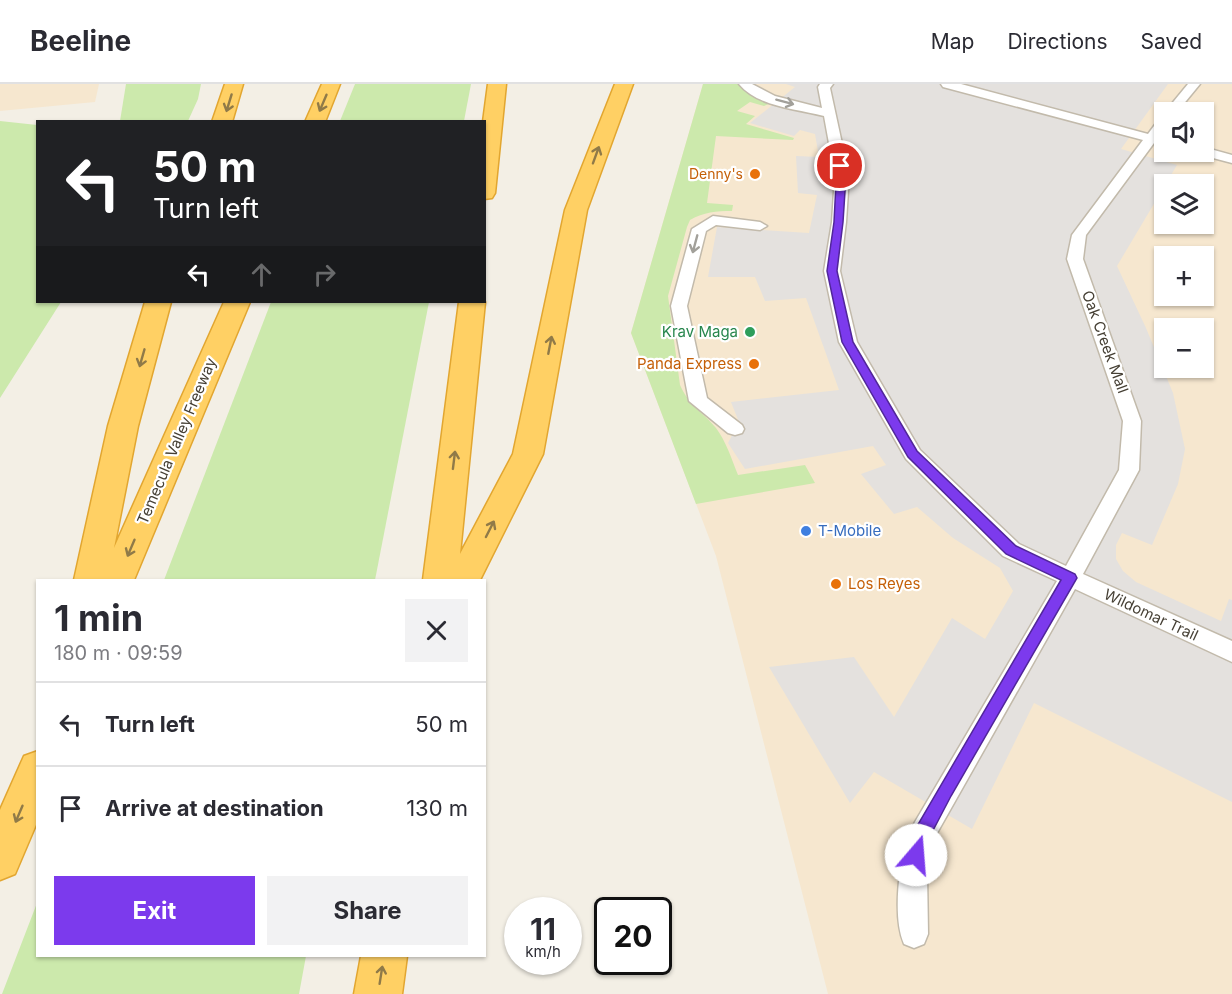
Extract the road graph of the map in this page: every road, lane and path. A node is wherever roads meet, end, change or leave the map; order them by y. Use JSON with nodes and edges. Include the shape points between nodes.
{"nodes":[{"id":1,"x":234,"y":84,"type":"edge"},
{"id":2,"x":331,"y":84,"type":"edge"},
{"id":3,"x":497,"y":84,"type":"edge"},
{"id":4,"x":624,"y":84,"type":"edge"},
{"id":5,"x":745,"y":84,"type":"edge"},
{"id":6,"x":827,"y":84,"type":"edge"},
{"id":7,"x":947,"y":84,"type":"edge"},
{"id":8,"x":1194,"y":84,"type":"edge"},
{"id":9,"x":1179,"y":102,"type":"edge"},
{"id":10,"x":830,"y":114,"type":"junction"},
{"id":11,"x":223,"y":120,"type":"edge"},
{"id":12,"x":316,"y":120,"type":"edge"},
{"id":13,"x":1154,"y":139,"type":"edge"},
{"id":14,"x":1154,"y":144,"type":"edge"},
{"id":15,"x":1214,"y":155,"type":"edge"},
{"id":16,"x":1232,"y":159,"type":"edge"},
{"id":17,"x":486,"y":176,"type":"edge"},
{"id":18,"x":760,"y":226,"type":"dead end"},
{"id":19,"x":158,"y":303,"type":"edge"},
{"id":20,"x":237,"y":303,"type":"edge"},
{"id":21,"x":472,"y":303,"type":"edge"},
{"id":22,"x":735,"y":429,"type":"dead end"},
{"id":23,"x":1070,"y":578,"type":"junction"},
{"id":24,"x":91,"y":579,"type":"edge"},
{"id":25,"x":117,"y":579,"type":"edge"},
{"id":26,"x":440,"y":579,"type":"edge"},
{"id":27,"x":464,"y":579,"type":"edge"},
{"id":28,"x":1232,"y":652,"type":"edge"},
{"id":29,"x":36,"y":774,"type":"edge"},
{"id":30,"x":0,"y":859,"type":"edge"},
{"id":31,"x":914,"y":934,"type":"dead end"},
{"id":32,"x":384,"y":957,"type":"edge"},
{"id":33,"x":378,"y":994,"type":"edge"}],
"edges":[{"from":1,"to":11,"type":"highway","one_way":true},
{"from":2,"to":12,"type":"highway","one_way":true},
{"from":3,"to":17,"type":"highway"},
{"from":27,"to":4,"type":"highway","one_way":true,"via":[[528,454],[576,210]]},
{"from":5,"to":10,"type":"lane","one_way":true,"via":[[770,98]]},
{"from":6,"to":10,"type":"lane","name":"Wildomar Trail","via":[[824,87]]},
{"from":7,"to":13,"type":"lane"},
{"from":8,"to":9,"type":"lane"},
{"from":10,"to":23,"type":"lane","name":"Wildomar Trail","via":[[842,176],[832,271],[848,342],[913,454],[1011,550]]},
{"from":14,"to":23,"type":"lane","name":"Oak Creek Mall","via":[[1079,235],[1075,259],[1132,421],[1129,470]]},
{"from":15,"to":16,"type":"lane"},
{"from":18,"to":22,"type":"lane","one_way":true,"via":[[713,220],[699,229],[679,306],[698,401]]},
{"from":19,"to":24,"type":"highway","one_way":true,"via":[[123,426]]},
{"from":20,"to":25,"type":"highway","name":"Temecula Valley Freeway","one_way":true},
{"from":26,"to":21,"type":"highway","one_way":true},
{"from":23,"to":28,"type":"lane","name":"Wildomar Trail"},
{"from":23,"to":31,"type":"lane","name":"Oak Creek Mall","via":[[919,839],[913,872]]},
{"from":29,"to":30,"type":"highway","one_way":true},
{"from":33,"to":32,"type":"highway","one_way":true}]}
